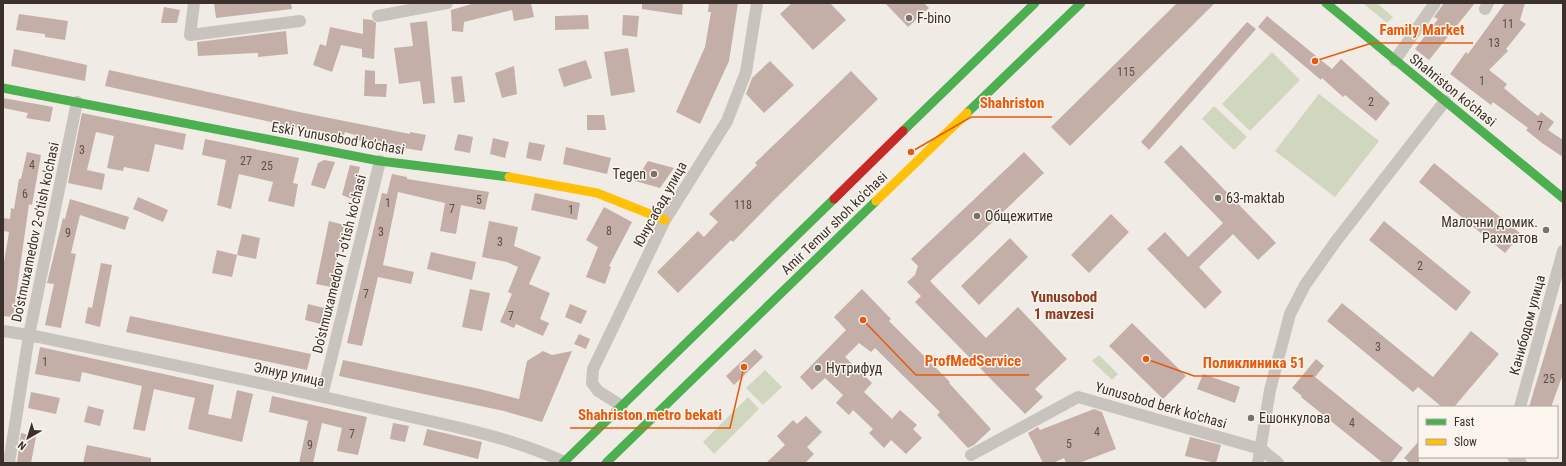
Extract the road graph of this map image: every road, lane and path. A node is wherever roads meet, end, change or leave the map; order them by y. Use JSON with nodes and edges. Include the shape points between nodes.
{"nodes":[{"id":1,"x":194,"y":3,"type":"edge"},
{"id":2,"x":447,"y":3,"type":"edge"},
{"id":3,"x":757,"y":3,"type":"edge"},
{"id":4,"x":1035,"y":3,"type":"edge"},
{"id":5,"x":1081,"y":3,"type":"edge"},
{"id":6,"x":1326,"y":3,"type":"edge"},
{"id":7,"x":1435,"y":3,"type":"edge"},
{"id":8,"x":378,"y":16,"type":"dead end"},
{"id":9,"x":300,"y":21,"type":"dead end"},
{"id":10,"x":1395,"y":60,"type":"junction"},
{"id":11,"x":3,"y":88,"type":"edge"},
{"id":12,"x":1445,"y":101,"type":"junction"},
{"id":13,"x":77,"y":102,"type":"junction"},
{"id":14,"x":380,"y":161,"type":"junction"},
{"id":15,"x":1563,"y":198,"type":"edge"},
{"id":16,"x":665,"y":220,"type":"junction"},
{"id":17,"x":1563,"y":251,"type":"edge"},
{"id":18,"x":3,"y":331,"type":"edge"},
{"id":19,"x":29,"y":335,"type":"junction"},
{"id":20,"x":322,"y":396,"type":"junction"},
{"id":21,"x":622,"y":406,"type":"junction"},
{"id":22,"x":1520,"y":406,"type":"edge"},
{"id":23,"x":1261,"y":449,"type":"junction"},
{"id":24,"x":971,"y":455,"type":"dead end"},
{"id":25,"x":9,"y":463,"type":"edge"},
{"id":26,"x":564,"y":463,"type":"edge"},
{"id":27,"x":606,"y":463,"type":"edge"},
{"id":28,"x":1258,"y":463,"type":"edge"},
{"id":29,"x":1278,"y":463,"type":"edge"}],
"edges":[{"from":1,"to":9,"type":"street","via":[[190,35]]},
{"from":2,"to":8,"type":"street"},
{"from":3,"to":16,"type":"street","name":"Юнусабад улица","via":[[746,72],[727,122]]},
{"from":4,"to":21,"type":"main road","name":"Amir Temur shoh ko'chasi"},
{"from":5,"to":27,"type":"main road","name":"Amir Temur shoh ko'chasi"},
{"from":6,"to":10,"type":"main road","name":"Shahriston ko'chasi"},
{"from":7,"to":10,"type":"street"},
{"from":10,"to":12,"type":"main road","name":"Shahriston ko'chasi"},
{"from":11,"to":13,"type":"main road","name":"Eski Yunusobod ko'chasi"},
{"from":12,"to":15,"type":"main road","name":"Shahriston ko'chasi"},
{"from":12,"to":23,"type":"street","via":[[1305,285],[1290,314],[1270,390]]},
{"from":13,"to":14,"type":"main road","name":"Eski Yunusobod ko'chasi"},
{"from":13,"to":19,"type":"street","name":"Do'stmuxamedov 2-o'tish ko'chasi"},
{"from":14,"to":16,"type":"main road","name":"Eski Yunusobod ko'chasi","via":[[555,183],[599,194]]},
{"from":14,"to":20,"type":"street","name":"Do'stmuxamedov 1-o'tish ko'chasi"},
{"from":16,"to":21,"type":"street","name":"Юнусабад улица","via":[[593,369],[592,383],[598,391]]},
{"from":17,"to":22,"type":"street","name":"Канибодом улица"},
{"from":18,"to":19,"type":"street","name":"Элнур улица"},
{"from":19,"to":20,"type":"street","name":"Элнур улица"},
{"from":19,"to":25,"type":"street","name":"Do'stmuxamedov 2-o'tish ko'chasi"},
{"from":20,"to":26,"type":"street","name":"Элнур улица","via":[[539,450]]},
{"from":21,"to":26,"type":"main road","name":"Amir Temur shoh ko'chasi"},
{"from":23,"to":24,"type":"street","name":"Yunusobod berk ko'chasi","via":[[1078,397]]},
{"from":23,"to":28,"type":"street"},
{"from":23,"to":29,"type":"street"}]}
